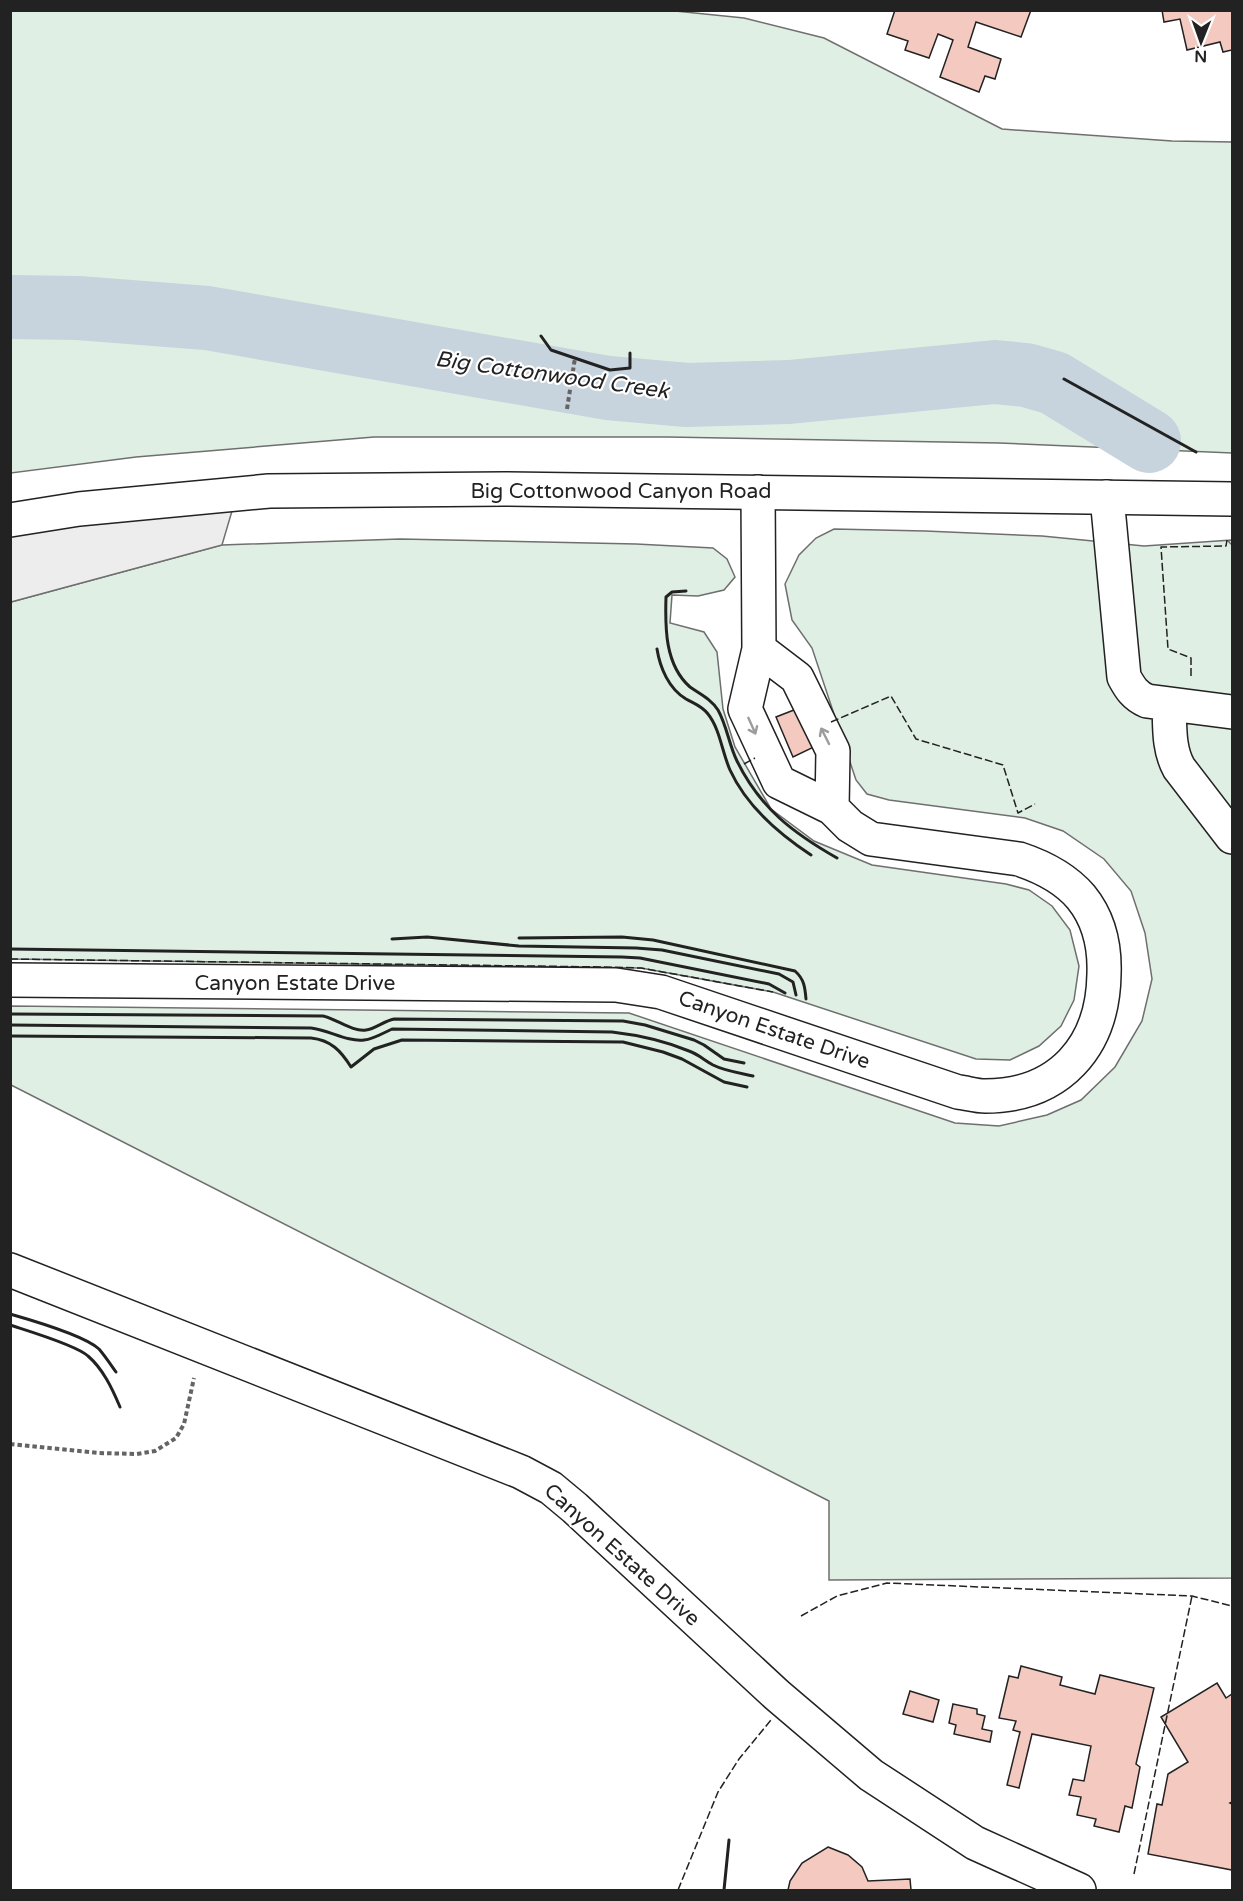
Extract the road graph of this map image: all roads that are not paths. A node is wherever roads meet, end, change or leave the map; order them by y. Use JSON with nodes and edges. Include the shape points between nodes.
{"nodes":[{"id":1,"x":758,"y":492,"type":"junction"},
{"id":2,"x":1107,"y":497,"type":"junction"},
{"id":3,"x":1233,"y":499,"type":"edge"},
{"id":4,"x":10,"y":520,"type":"edge"},
{"id":5,"x":759,"y":649,"type":"junction"},
{"id":6,"x":1169,"y":704,"type":"junction"},
{"id":7,"x":1230,"y":709,"type":"edge"},
{"id":8,"x":832,"y":808,"type":"junction"},
{"id":9,"x":1233,"y":837,"type":"edge"},
{"id":10,"x":10,"y":980,"type":"edge"},
{"id":11,"x":10,"y":1270,"type":"edge"},
{"id":12,"x":1079,"y":1890,"type":"edge"}],
"edges":[{"from":1,"to":2,"type":"street","name":"Big Cottonwood Canyon Road"},
{"from":1,"to":4,"type":"street","name":"Big Cottonwood Canyon Road","via":[[269,491],[79,509]]},
{"from":1,"to":5,"type":"street","name":"Canyon Estate Drive"},
{"from":2,"to":3,"type":"street","name":"Big Cottonwood Canyon Road"},
{"from":2,"to":6,"type":"street","via":[[1124,676],[1137,697]]},
{"from":8,"to":5,"type":"street","one_way":true,"via":[[833,751],[797,678]]},
{"from":5,"to":8,"type":"street","name":"Canyon Estate Drive","one_way":true,"via":[[745,709],[764,753],[779,782]]},
{"from":6,"to":7,"type":"street"},
{"from":6,"to":9,"type":"street","via":[[1174,758]]},
{"from":8,"to":10,"type":"street","name":"Canyon Estate Drive","via":[[871,839],[1019,859],[1041,866],[1081,897],[1100,932],[1104,984],[1090,1037],[1059,1075],[1012,1095],[958,1092],[661,992],[616,985]]},
{"from":11,"to":12,"type":"street","name":"Canyon Estate Drive","via":[[521,1472],[551,1488],[777,1695],[871,1775],[975,1843]]}]}
